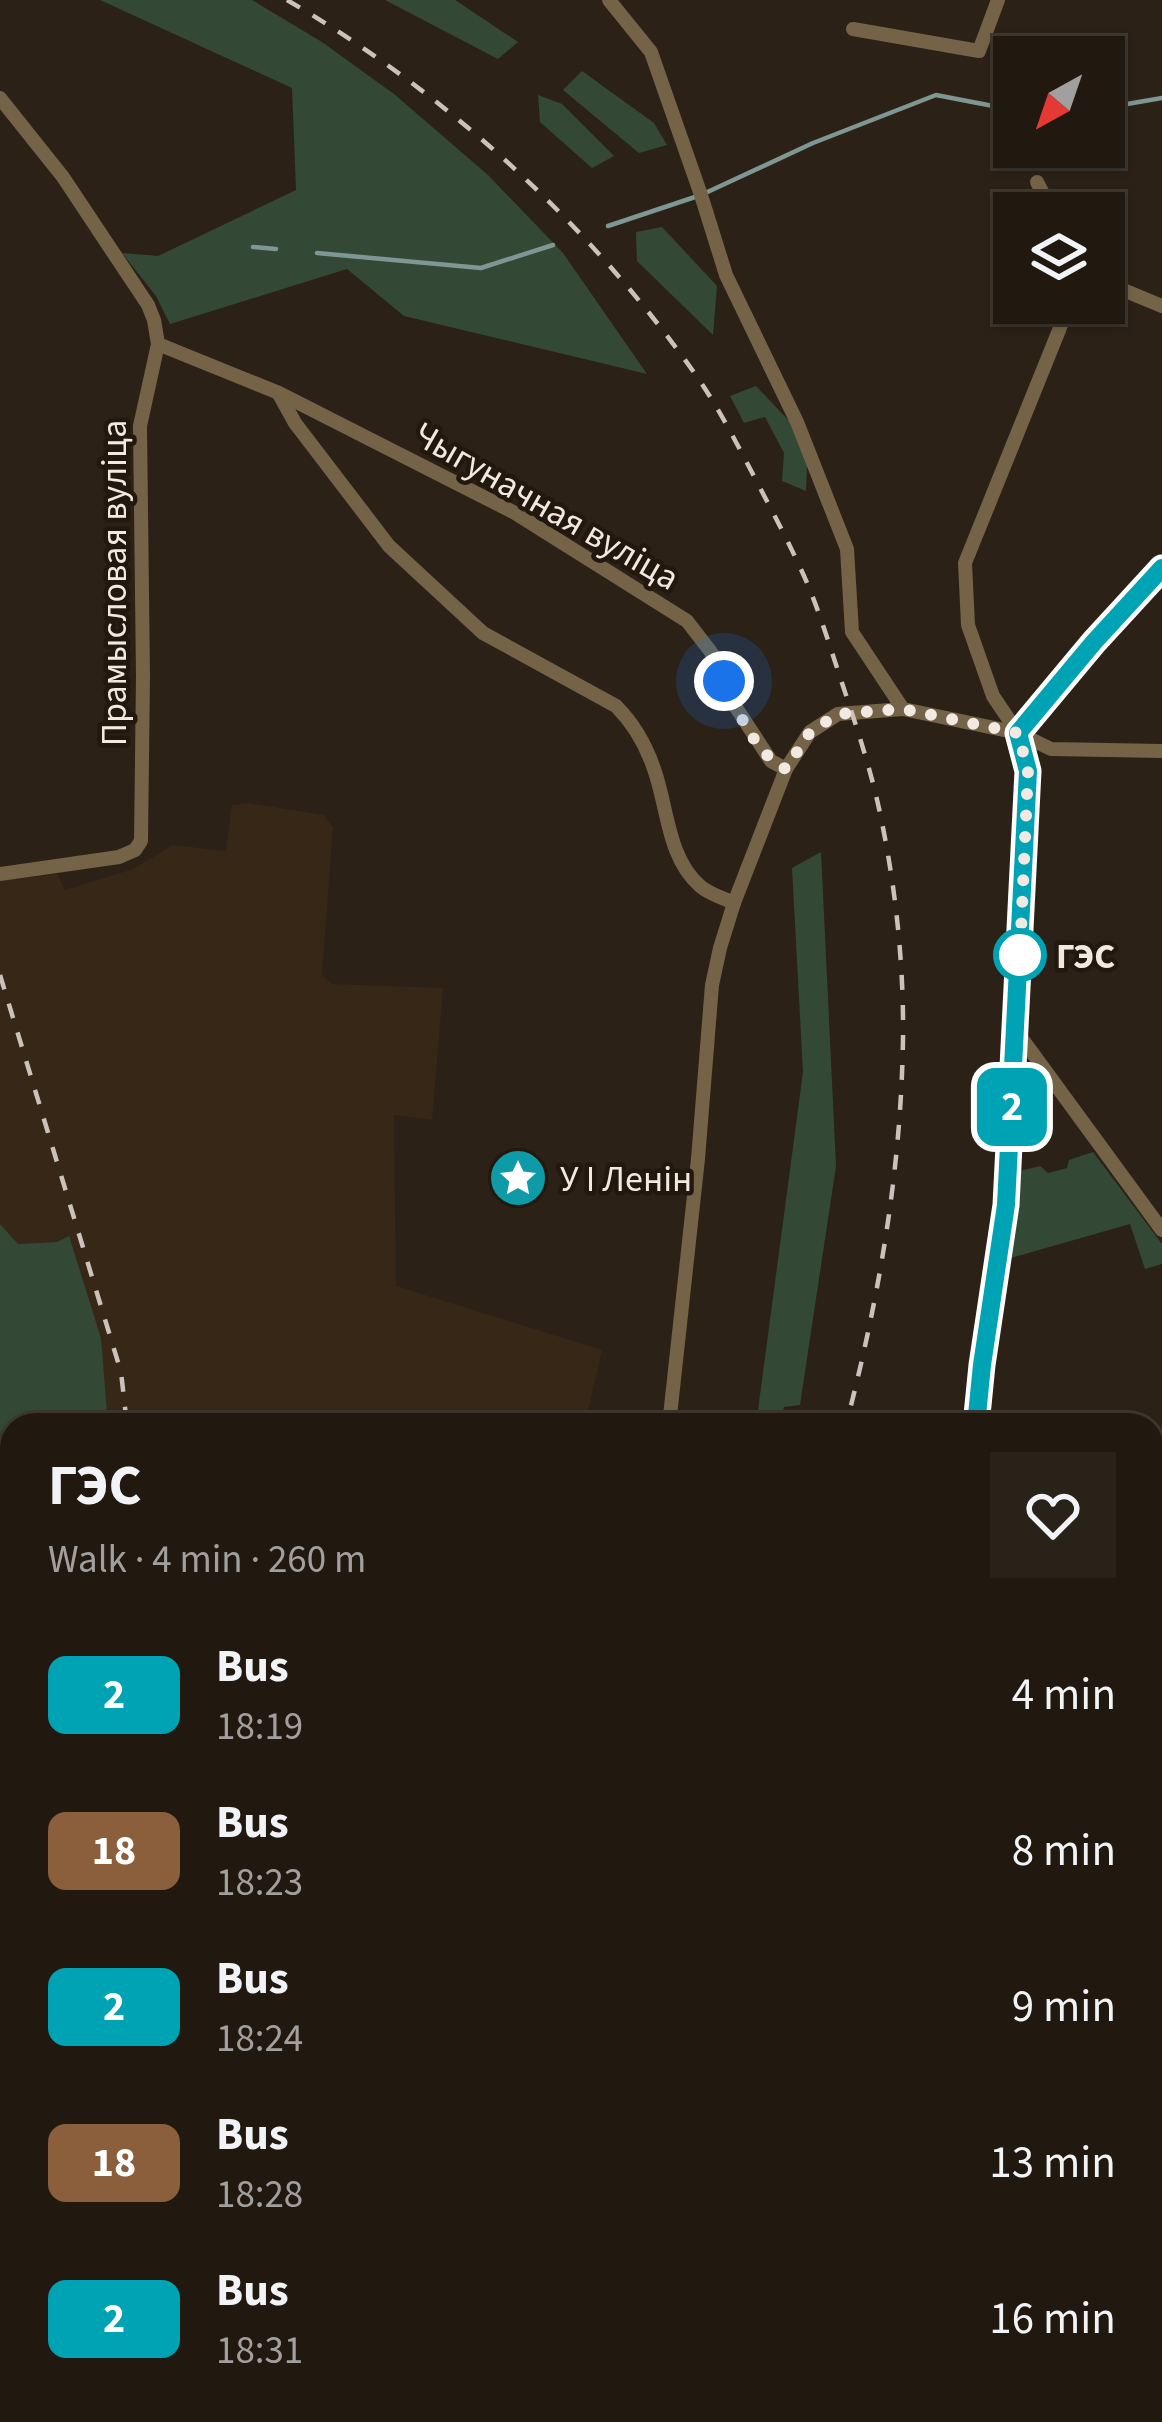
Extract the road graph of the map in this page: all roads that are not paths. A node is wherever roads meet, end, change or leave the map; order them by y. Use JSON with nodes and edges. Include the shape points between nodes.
{"nodes":[{"id":1,"x":609,"y":0,"type":"edge"},
{"id":2,"x":998,"y":0,"type":"edge"},
{"id":3,"x":853,"y":29,"type":"dead end"},
{"id":4,"x":0,"y":98,"type":"edge"},
{"id":5,"x":1037,"y":182,"type":"dead end"},
{"id":6,"x":1042,"y":192,"type":"edge"},
{"id":7,"x":1125,"y":291,"type":"edge"},
{"id":8,"x":1162,"y":306,"type":"edge"},
{"id":9,"x":1062,"y":324,"type":"edge"},
{"id":10,"x":158,"y":344,"type":"junction"},
{"id":11,"x":279,"y":393,"type":"junction"},
{"id":12,"x":1162,"y":568,"type":"edge"},
{"id":13,"x":903,"y":709,"type":"junction"},
{"id":14,"x":1018,"y":733,"type":"junction"},
{"id":15,"x":1162,"y":752,"type":"edge"},
{"id":16,"x":786,"y":769,"type":"junction"},
{"id":17,"x":0,"y":874,"type":"edge"},
{"id":18,"x":734,"y":903,"type":"junction"},
{"id":19,"x":1016,"y":1032,"type":"junction"},
{"id":20,"x":1162,"y":1230,"type":"edge"},
{"id":21,"x":670,"y":1413,"type":"edge"},
{"id":22,"x":977,"y":1413,"type":"edge"}],
"edges":[{"from":1,"to":13,"type":"street","via":[[651,52],[726,274],[847,549],[852,632]]},
{"from":2,"to":3,"type":"street","via":[[979,51]]},
{"from":4,"to":10,"type":"street","via":[[139,291]]},
{"from":5,"to":6,"type":"street"},
{"from":7,"to":8,"type":"street"},
{"from":9,"to":14,"type":"street","via":[[965,563],[968,625],[994,696]]},
{"from":10,"to":11,"type":"street","name":"Чыгуначная вуліца"},
{"from":10,"to":17,"type":"street","name":"Прамысловая вуліца","via":[[140,426],[142,841],[119,857]]},
{"from":11,"to":16,"type":"street","name":"Чыгуначная вуліца","via":[[515,513],[687,621],[771,761]]},
{"from":11,"to":18,"type":"street","via":[[389,546],[484,633],[628,718],[655,770],[688,872],[703,890]]},
{"from":12,"to":14,"type":"street"},
{"from":13,"to":14,"type":"street"},
{"from":13,"to":16,"type":"street","via":[[838,714],[810,732]]},
{"from":14,"to":15,"type":"street","via":[[1052,749]]},
{"from":14,"to":19,"type":"street","via":[[1028,771]]},
{"from":16,"to":18,"type":"street"},
{"from":18,"to":21,"type":"street","via":[[712,985]]},
{"from":19,"to":20,"type":"street"},
{"from":19,"to":22,"type":"street","via":[[1006,1205]]}]}
